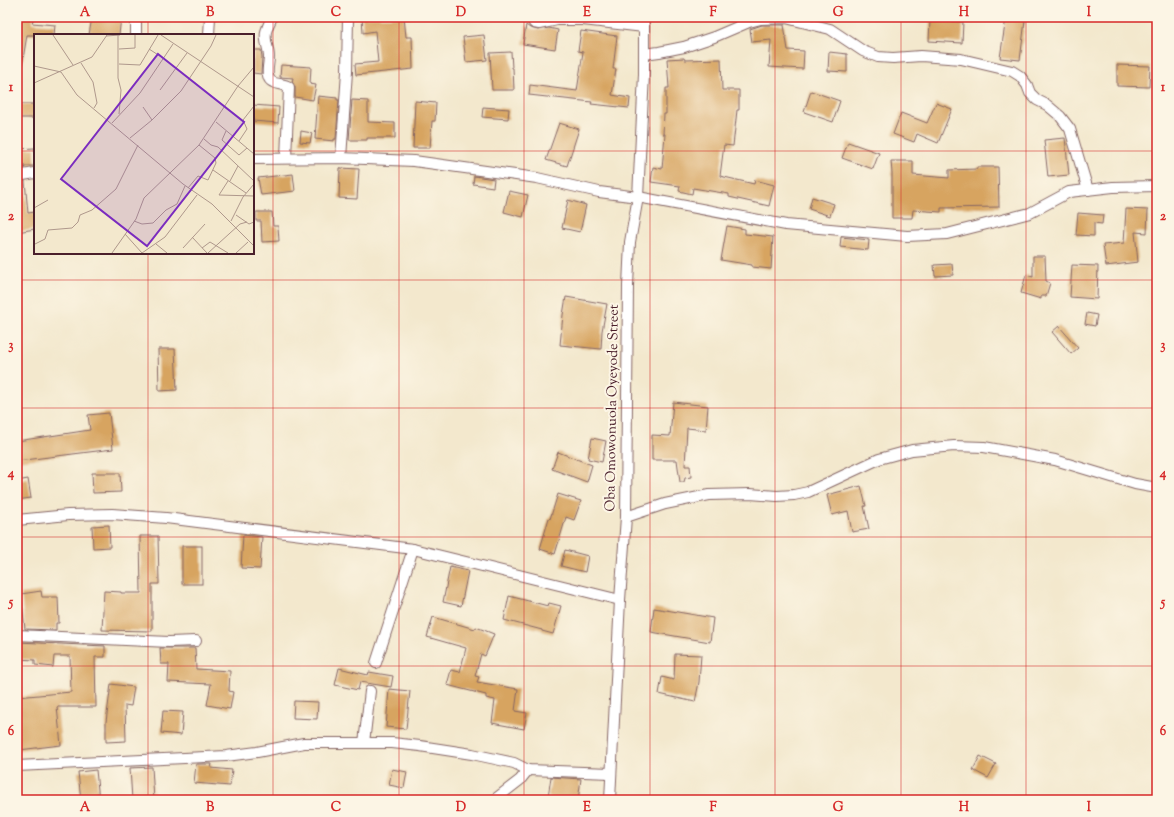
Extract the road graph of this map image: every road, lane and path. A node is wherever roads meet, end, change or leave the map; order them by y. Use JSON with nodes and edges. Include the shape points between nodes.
{"nodes":[{"id":1,"x":136,"y":17,"type":"edge"},
{"id":2,"x":210,"y":17,"type":"edge"},
{"id":3,"x":272,"y":17,"type":"edge"},
{"id":4,"x":348,"y":17,"type":"edge"},
{"id":5,"x":531,"y":17,"type":"edge"},
{"id":6,"x":777,"y":18,"type":"edge"},
{"id":7,"x":644,"y":22,"type":"edge"},
{"id":8,"x":136,"y":34,"type":"edge"},
{"id":9,"x":209,"y":34,"type":"edge"},
{"id":10,"x":644,"y":54,"type":"junction"},
{"id":11,"x":286,"y":158,"type":"junction"},
{"id":12,"x":341,"y":158,"type":"junction"},
{"id":13,"x":254,"y":159,"type":"edge"},
{"id":14,"x":34,"y":173,"type":"edge"},
{"id":15,"x":17,"y":176,"type":"edge"},
{"id":16,"x":1157,"y":186,"type":"edge"},
{"id":17,"x":1088,"y":190,"type":"junction"},
{"id":18,"x":638,"y":197,"type":"junction"},
{"id":19,"x":1157,"y":488,"type":"edge"},
{"id":20,"x":626,"y":517,"type":"junction"},
{"id":21,"x":17,"y":520,"type":"edge"},
{"id":22,"x":413,"y":549,"type":"junction"},
{"id":23,"x":620,"y":600,"type":"junction"},
{"id":24,"x":17,"y":635,"type":"edge"},
{"id":25,"x":196,"y":641,"type":"dead end"},
{"id":26,"x":376,"y":663,"type":"dead end"},
{"id":27,"x":370,"y":691,"type":"dead end"},
{"id":28,"x":364,"y":743,"type":"junction"},
{"id":29,"x":17,"y":766,"type":"edge"},
{"id":30,"x":528,"y":770,"type":"junction"},
{"id":31,"x":611,"y":773,"type":"junction"},
{"id":32,"x":494,"y":800,"type":"edge"},
{"id":33,"x":610,"y":800,"type":"edge"}],
"edges":[{"from":1,"to":8,"type":"street"},
{"from":2,"to":9,"type":"street"},
{"from":3,"to":11,"type":"street","via":[[265,41],[269,55],[268,74],[272,82],[289,87]]},
{"from":4,"to":12,"type":"street"},
{"from":5,"to":7,"type":"street","via":[[534,23],[539,24],[557,20]]},
{"from":6,"to":10,"type":"street","via":[[749,22],[684,47]]},
{"from":6,"to":17,"type":"street","via":[[794,19],[830,29],[863,51],[878,57],[921,56],[961,59],[1012,71],[1020,76],[1034,96],[1060,116],[1070,129]]},
{"from":7,"to":10,"type":"street","name":"Oba Omowonuola Oyeyode Street"},
{"from":10,"to":18,"type":"street","name":"Oba Omowonuola Oyeyode Street"},
{"from":11,"to":12,"type":"street"},
{"from":11,"to":13,"type":"street"},
{"from":12,"to":18,"type":"street","via":[[414,161],[537,178],[599,192]]},
{"from":14,"to":15,"type":"street"},
{"from":16,"to":17,"type":"street"},
{"from":17,"to":18,"type":"street","via":[[1069,192],[1030,213],[946,234],[907,236],[786,224]]},
{"from":18,"to":20,"type":"street","name":"Oba Omowonuola Oyeyode Street","via":[[630,242],[628,286]]},
{"from":19,"to":20,"type":"street","via":[[1055,460],[984,446],[954,446],[912,450],[879,459],[808,492],[777,496],[709,495],[665,504]]},
{"from":20,"to":23,"type":"street","name":"Oba Omowonuola Oyeyode Street"},
{"from":21,"to":22,"type":"street","via":[[68,515],[166,518]]},
{"from":22,"to":23,"type":"street"},
{"from":22,"to":26,"type":"street"},
{"from":23,"to":31,"type":"street","name":"Oba Omowonuola Oyeyode Street"},
{"from":24,"to":25,"type":"street"},
{"from":27,"to":28,"type":"street"},
{"from":28,"to":29,"type":"street","via":[[304,743],[226,756]]},
{"from":28,"to":30,"type":"street","via":[[392,743],[472,754],[514,763]]},
{"from":30,"to":31,"type":"street"},
{"from":30,"to":32,"type":"street","via":[[520,780]]},
{"from":31,"to":33,"type":"street","name":"Oba Omowonuola Oyeyode Street"}]}
